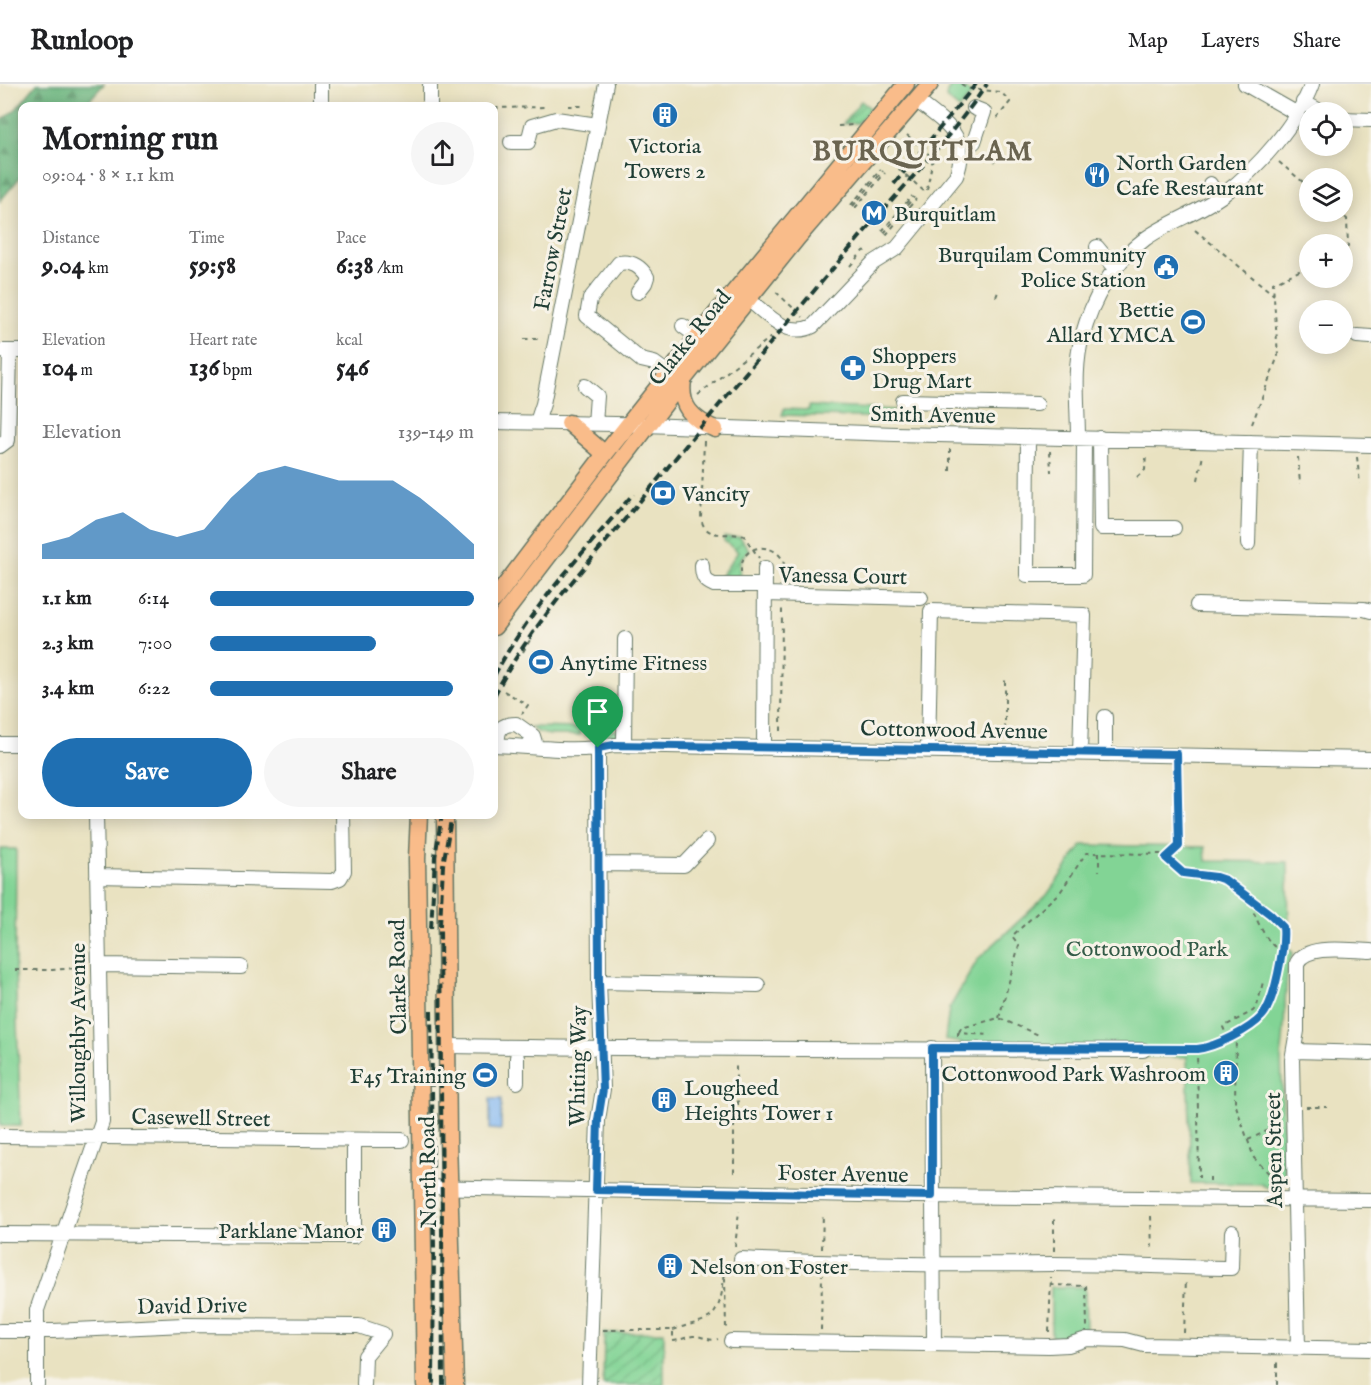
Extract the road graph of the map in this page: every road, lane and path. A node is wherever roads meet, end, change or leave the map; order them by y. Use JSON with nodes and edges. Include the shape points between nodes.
{"nodes":[{"id":1,"x":321,"y":84,"type":"edge"},
{"id":2,"x":430,"y":84,"type":"edge"},
{"id":3,"x":606,"y":84,"type":"edge"},
{"id":4,"x":930,"y":84,"type":"edge"},
{"id":5,"x":1245,"y":84,"type":"edge"},
{"id":6,"x":1312,"y":84,"type":"edge"},
{"id":7,"x":902,"y":85,"type":"edge"},
{"id":8,"x":916,"y":100,"type":"junction"},
{"id":9,"x":321,"y":102,"type":"edge"},
{"id":10,"x":430,"y":102,"type":"edge"},
{"id":11,"x":1302,"y":102,"type":"edge"},
{"id":12,"x":560,"y":106,"type":"dead end"},
{"id":13,"x":583,"y":106,"type":"dead end"},
{"id":14,"x":549,"y":107,"type":"dead end"},
{"id":15,"x":498,"y":108,"type":"edge"},
{"id":16,"x":974,"y":108,"type":"dead end"},
{"id":17,"x":1299,"y":108,"type":"joint"},
{"id":18,"x":1353,"y":119,"type":"edge"},
{"id":19,"x":1371,"y":120,"type":"edge"},
{"id":20,"x":598,"y":125,"type":"junction"},
{"id":21,"x":851,"y":125,"type":"dead end"},
{"id":22,"x":838,"y":126,"type":"dead end"},
{"id":23,"x":905,"y":133,"type":"dead end"},
{"id":24,"x":511,"y":142,"type":"dead end"},
{"id":25,"x":974,"y":142,"type":"dead end"},
{"id":26,"x":993,"y":152,"type":"dead end"},
{"id":27,"x":885,"y":158,"type":"dead end"},
{"id":28,"x":933,"y":158,"type":"junction"},
{"id":29,"x":947,"y":158,"type":"dead end"},
{"id":30,"x":986,"y":158,"type":"dead end"},
{"id":31,"x":993,"y":158,"type":"junction"},
{"id":32,"x":1279,"y":162,"type":"dead end"},
{"id":33,"x":997,"y":165,"type":"dead end"},
{"id":34,"x":883,"y":171,"type":"dead end"},
{"id":35,"x":907,"y":176,"type":"junction"},
{"id":36,"x":1299,"y":179,"type":"edge"},
{"id":37,"x":904,"y":180,"type":"dead end"},
{"id":38,"x":1210,"y":184,"type":"dead end"},
{"id":39,"x":1218,"y":198,"type":"junction"},
{"id":40,"x":853,"y":206,"type":"dead end"},
{"id":41,"x":794,"y":219,"type":"junction"},
{"id":42,"x":1195,"y":230,"type":"dead end"},
{"id":43,"x":884,"y":233,"type":"dead end"},
{"id":44,"x":798,"y":237,"type":"junction"},
{"id":45,"x":886,"y":241,"type":"dead end"},
{"id":46,"x":1097,"y":247,"type":"dead end"},
{"id":47,"x":872,"y":249,"type":"dead end"},
{"id":48,"x":848,"y":268,"type":"dead end"},
{"id":49,"x":1116,"y":270,"type":"junction"},
{"id":50,"x":1299,"y":271,"type":"edge"},
{"id":51,"x":999,"y":289,"type":"dead end"},
{"id":52,"x":638,"y":292,"type":"dead end"},
{"id":53,"x":776,"y":292,"type":"dead end"},
{"id":54,"x":1274,"y":295,"type":"junction"},
{"id":55,"x":996,"y":297,"type":"dead end"},
{"id":56,"x":748,"y":299,"type":"junction"},
{"id":57,"x":806,"y":318,"type":"dead end"},
{"id":58,"x":683,"y":326,"type":"dead end"},
{"id":59,"x":698,"y":337,"type":"junction"},
{"id":60,"x":771,"y":337,"type":"dead end"},
{"id":61,"x":524,"y":339,"type":"dead end"},
{"id":62,"x":538,"y":339,"type":"dead end"},
{"id":63,"x":11,"y":351,"type":"edge"},
{"id":64,"x":676,"y":377,"type":"junction"},
{"id":65,"x":585,"y":386,"type":"dead end"},
{"id":66,"x":695,"y":399,"type":"dead end"},
{"id":67,"x":903,"y":401,"type":"dead end"},
{"id":68,"x":1037,"y":404,"type":"dead end"},
{"id":69,"x":498,"y":422,"type":"edge"},
{"id":70,"x":537,"y":422,"type":"junction"},
{"id":71,"x":569,"y":423,"type":"junction"},
{"id":72,"x":595,"y":424,"type":"junction"},
{"id":73,"x":1252,"y":424,"type":"dead end"},
{"id":74,"x":628,"y":425,"type":"junction"},
{"id":75,"x":648,"y":426,"type":"junction"},
{"id":76,"x":709,"y":429,"type":"junction"},
{"id":77,"x":1028,"y":437,"type":"junction"},
{"id":78,"x":1081,"y":438,"type":"junction"},
{"id":79,"x":1100,"y":438,"type":"junction"},
{"id":80,"x":1251,"y":442,"type":"junction"},
{"id":81,"x":1371,"y":445,"type":"edge"},
{"id":82,"x":0,"y":446,"type":"edge"},
{"id":83,"x":950,"y":446,"type":"dead end"},
{"id":84,"x":1050,"y":448,"type":"dead end"},
{"id":85,"x":1147,"y":450,"type":"dead end"},
{"id":86,"x":1204,"y":452,"type":"dead end"},
{"id":87,"x":605,"y":454,"type":"junction"},
{"id":88,"x":1298,"y":454,"type":"dead end"},
{"id":89,"x":1357,"y":456,"type":"dead end"},
{"id":90,"x":950,"y":471,"type":"dead end"},
{"id":91,"x":1051,"y":472,"type":"dead end"},
{"id":92,"x":1137,"y":477,"type":"dead end"},
{"id":93,"x":1198,"y":480,"type":"dead end"},
{"id":94,"x":1300,"y":483,"type":"dead end"},
{"id":95,"x":1360,"y":484,"type":"dead end"},
{"id":96,"x":1174,"y":528,"type":"dead end"},
{"id":97,"x":1248,"y":544,"type":"dead end"},
{"id":98,"x":702,"y":565,"type":"dead end"},
{"id":99,"x":765,"y":568,"type":"joint"},
{"id":100,"x":765,"y":590,"type":"junction"},
{"id":101,"x":498,"y":595,"type":"edge"},
{"id":102,"x":921,"y":598,"type":"dead end"},
{"id":103,"x":780,"y":603,"type":"dead end"},
{"id":104,"x":1197,"y":605,"type":"dead end"},
{"id":105,"x":1371,"y":611,"type":"edge"},
{"id":106,"x":498,"y":622,"type":"edge"},
{"id":107,"x":625,"y":639,"type":"dead end"},
{"id":108,"x":530,"y":640,"type":"dead end"},
{"id":109,"x":523,"y":652,"type":"dead end"},
{"id":110,"x":1005,"y":680,"type":"dead end"},
{"id":111,"x":504,"y":692,"type":"dead end"},
{"id":112,"x":521,"y":716,"type":"dead end"},
{"id":113,"x":1106,"y":717,"type":"dead end"},
{"id":114,"x":781,"y":731,"type":"dead end"},
{"id":115,"x":498,"y":732,"type":"edge"},
{"id":116,"x":1005,"y":739,"type":"dead end"},
{"id":117,"x":0,"y":744,"type":"edge"},
{"id":118,"x":18,"y":744,"type":"edge"},
{"id":119,"x":498,"y":745,"type":"edge"},
{"id":120,"x":624,"y":745,"type":"junction"},
{"id":121,"x":531,"y":746,"type":"junction"},
{"id":122,"x":764,"y":746,"type":"junction"},
{"id":123,"x":598,"y":748,"type":"junction"},
{"id":124,"x":928,"y":750,"type":"junction"},
{"id":125,"x":1080,"y":753,"type":"junction"},
{"id":126,"x":1105,"y":753,"type":"junction"},
{"id":127,"x":1177,"y":754,"type":"junction"},
{"id":128,"x":1371,"y":759,"type":"edge"},
{"id":129,"x":96,"y":819,"type":"edge"},
{"id":130,"x":343,"y":819,"type":"edge"},
{"id":131,"x":419,"y":819,"type":"edge"},
{"id":132,"x":445,"y":819,"type":"edge"},
{"id":133,"x":707,"y":841,"type":"dead end"},
{"id":134,"x":1099,"y":852,"type":"junction"},
{"id":135,"x":1166,"y":858,"type":"junction"},
{"id":136,"x":599,"y":864,"type":"junction"},
{"id":137,"x":1099,"y":871,"type":"dead end"},
{"id":138,"x":97,"y":876,"type":"junction"},
{"id":139,"x":1257,"y":904,"type":"junction"},
{"id":140,"x":1282,"y":951,"type":"junction"},
{"id":141,"x":1371,"y":951,"type":"edge"},
{"id":142,"x":94,"y":966,"type":"junction"},
{"id":143,"x":241,"y":967,"type":"dead end"},
{"id":144,"x":15,"y":970,"type":"dead end"},
{"id":145,"x":599,"y":982,"type":"junction"},
{"id":146,"x":1263,"y":982,"type":"dead end"},
{"id":147,"x":758,"y":985,"type":"dead end"},
{"id":148,"x":1255,"y":1009,"type":"junction"},
{"id":149,"x":1263,"y":1016,"type":"junction"},
{"id":150,"x":999,"y":1018,"type":"junction"},
{"id":151,"x":958,"y":1033,"type":"dead end"},
{"id":152,"x":1236,"y":1034,"type":"junction"},
{"id":153,"x":1041,"y":1036,"type":"dead end"},
{"id":154,"x":1228,"y":1038,"type":"junction"},
{"id":155,"x":449,"y":1047,"type":"junction"},
{"id":156,"x":602,"y":1048,"type":"junction"},
{"id":157,"x":932,"y":1048,"type":"junction"},
{"id":158,"x":1197,"y":1049,"type":"junction"},
{"id":159,"x":1143,"y":1050,"type":"joint"},
{"id":160,"x":1294,"y":1051,"type":"junction"},
{"id":161,"x":1371,"y":1053,"type":"edge"},
{"id":162,"x":517,"y":1057,"type":"dead end"},
{"id":163,"x":736,"y":1059,"type":"dead end"},
{"id":164,"x":517,"y":1082,"type":"dead end"},
{"id":165,"x":1280,"y":1107,"type":"dead end"},
{"id":166,"x":1301,"y":1107,"type":"dead end"},
{"id":167,"x":1327,"y":1107,"type":"dead end"},
{"id":168,"x":0,"y":1136,"type":"edge"},
{"id":169,"x":97,"y":1137,"type":"junction"},
{"id":170,"x":354,"y":1140,"type":"junction"},
{"id":171,"x":402,"y":1140,"type":"dead end"},
{"id":172,"x":1248,"y":1140,"type":"junction"},
{"id":173,"x":734,"y":1173,"type":"dead end"},
{"id":174,"x":1210,"y":1177,"type":"dead end"},
{"id":175,"x":1199,"y":1178,"type":"dead end"},
{"id":176,"x":1210,"y":1181,"type":"dead end"},
{"id":177,"x":1280,"y":1185,"type":"dead end"},
{"id":178,"x":422,"y":1187,"type":"junction"},
{"id":179,"x":450,"y":1187,"type":"junction"},
{"id":180,"x":596,"y":1190,"type":"junction"},
{"id":181,"x":932,"y":1196,"type":"junction"},
{"id":182,"x":1295,"y":1199,"type":"junction"},
{"id":183,"x":1371,"y":1200,"type":"edge"},
{"id":184,"x":739,"y":1211,"type":"dead end"},
{"id":185,"x":822,"y":1213,"type":"dead end"},
{"id":186,"x":1054,"y":1215,"type":"dead end"},
{"id":187,"x":1151,"y":1216,"type":"dead end"},
{"id":188,"x":1232,"y":1232,"type":"dead end"},
{"id":189,"x":0,"y":1234,"type":"edge"},
{"id":190,"x":63,"y":1234,"type":"junction"},
{"id":191,"x":423,"y":1247,"type":"joint"},
{"id":192,"x":737,"y":1255,"type":"junction"},
{"id":193,"x":822,"y":1261,"type":"junction"},
{"id":194,"x":933,"y":1264,"type":"junction"},
{"id":195,"x":1053,"y":1264,"type":"junction"},
{"id":196,"x":1152,"y":1266,"type":"junction"},
{"id":197,"x":1186,"y":1267,"type":"junction"},
{"id":198,"x":725,"y":1270,"type":"junction"},
{"id":199,"x":1050,"y":1285,"type":"junction"},
{"id":200,"x":591,"y":1330,"type":"junction"},
{"id":201,"x":673,"y":1330,"type":"junction"},
{"id":202,"x":0,"y":1331,"type":"edge"},
{"id":203,"x":36,"y":1331,"type":"junction"},
{"id":204,"x":729,"y":1339,"type":"junction"},
{"id":205,"x":1087,"y":1339,"type":"junction"},
{"id":206,"x":821,"y":1342,"type":"junction"},
{"id":207,"x":934,"y":1343,"type":"junction"},
{"id":208,"x":1049,"y":1346,"type":"junction"},
{"id":209,"x":1184,"y":1346,"type":"junction"},
{"id":210,"x":1298,"y":1348,"type":"junction"},
{"id":211,"x":1371,"y":1349,"type":"edge"},
{"id":212,"x":1277,"y":1353,"type":"dead end"},
{"id":213,"x":37,"y":1385,"type":"edge"},
{"id":214,"x":364,"y":1385,"type":"edge"},
{"id":215,"x":425,"y":1385,"type":"edge"},
{"id":216,"x":455,"y":1385,"type":"edge"},
{"id":217,"x":589,"y":1385,"type":"edge"},
{"id":218,"x":1276,"y":1385,"type":"edge"}],
"edges":[{"from":1,"to":9,"type":"street"},
{"from":2,"to":10,"type":"street"},
{"from":3,"to":20,"type":"street","name":"Farrow Street"},
{"from":4,"to":8,"type":"main road","name":"Clarke Road"},
{"from":5,"to":17,"type":"street"},
{"from":6,"to":11,"type":"street"},
{"from":7,"to":8,"type":"main road"},
{"from":7,"to":41,"type":"main road","name":"Clarke Road"},
{"from":8,"to":44,"type":"main road","name":"Clarke Road"},
{"from":8,"to":56,"type":"street","via":[[955,132],[959,166],[956,176],[897,248],[873,263],[813,326],[780,326]]},
{"from":12,"to":13,"type":"path"},
{"from":14,"to":15,"type":"path"},
{"from":16,"to":25,"type":"street","via":[[984,112]]},
{"from":17,"to":39,"type":"street","via":[[1267,156]]},
{"from":18,"to":19,"type":"street"},
{"from":20,"to":24,"type":"street","via":[[555,119],[532,126],[528,142]]},
{"from":20,"to":70,"type":"street","name":"Farrow Street"},
{"from":21,"to":22,"type":"path"},
{"from":23,"to":28,"type":"path"},
{"from":26,"to":31,"type":"path"},
{"from":27,"to":35,"type":"path"},
{"from":28,"to":29,"type":"path"},
{"from":28,"to":35,"type":"path","via":[[927,193]]},
{"from":30,"to":31,"type":"path"},
{"from":31,"to":33,"type":"path"},
{"from":32,"to":36,"type":"path"},
{"from":34,"to":40,"type":"path"},
{"from":35,"to":37,"type":"path"},
{"from":38,"to":39,"type":"street"},
{"from":39,"to":49,"type":"street","via":[[1145,239]]},
{"from":41,"to":44,"type":"main road"},
{"from":41,"to":59,"type":"main road","name":"Clarke Road"},
{"from":42,"to":54,"type":"path"},
{"from":43,"to":45,"type":"path","via":[[915,198]]},
{"from":44,"to":56,"type":"main road","name":"Clarke Road"},
{"from":46,"to":49,"type":"street"},
{"from":47,"to":48,"type":"path","via":[[863,251]]},
{"from":49,"to":78,"type":"street","via":[[1104,284],[1081,339]]},
{"from":50,"to":54,"type":"path","via":[[1273,283]]},
{"from":51,"to":55,"type":"path"},
{"from":52,"to":64,"type":"street","via":[[647,277],[634,263],[619,263],[590,299],[587,316],[641,360]]},
{"from":53,"to":57,"type":"path"},
{"from":54,"to":73,"type":"path","via":[[1278,356]]},
{"from":56,"to":64,"type":"main road","name":"Clarke Road"},
{"from":58,"to":59,"type":"street"},
{"from":59,"to":64,"type":"main road","name":"Clarke Road"},
{"from":60,"to":66,"type":"path"},
{"from":61,"to":62,"type":"path"},
{"from":63,"to":82,"type":"street","via":[[8,440]]},
{"from":64,"to":74,"type":"main road","name":"Clarke Road"},
{"from":64,"to":75,"type":"main road","name":"Clarke Road"},
{"from":64,"to":76,"type":"main road","via":[[686,407]]},
{"from":65,"to":72,"type":"street","via":[[597,396]]},
{"from":67,"to":68,"type":"street"},
{"from":69,"to":70,"type":"street","name":"Smith Avenue"},
{"from":70,"to":71,"type":"street","name":"Smith Avenue"},
{"from":71,"to":72,"type":"street","name":"Smith Avenue"},
{"from":71,"to":87,"type":"main road"},
{"from":72,"to":74,"type":"street","name":"Smith Avenue"},
{"from":74,"to":75,"type":"street","name":"Smith Avenue"},
{"from":74,"to":87,"type":"main road","name":"Clarke Road"},
{"from":75,"to":76,"type":"street","name":"Smith Avenue"},
{"from":75,"to":106,"type":"main road","name":"Clarke Road"},
{"from":76,"to":77,"type":"street","name":"Smith Avenue"},
{"from":76,"to":99,"type":"path","via":[[703,526],[715,534],[744,536]]},
{"from":77,"to":78,"type":"street","name":"Smith Avenue"},
{"from":77,"to":78,"type":"street","via":[[1027,575],[1083,575]]},
{"from":78,"to":79,"type":"street","name":"Smith Avenue"},
{"from":79,"to":80,"type":"street","name":"Smith Avenue"},
{"from":79,"to":96,"type":"street","via":[[1101,528]]},
{"from":80,"to":81,"type":"street","name":"Smith Avenue"},
{"from":80,"to":97,"type":"street"},
{"from":83,"to":90,"type":"path"},
{"from":84,"to":91,"type":"path"},
{"from":85,"to":92,"type":"path","via":[[1145,470]]},
{"from":86,"to":93,"type":"path"},
{"from":87,"to":101,"type":"main road","name":"Clarke Road"},
{"from":88,"to":94,"type":"path"},
{"from":89,"to":95,"type":"path"},
{"from":98,"to":100,"type":"street","name":"Vanessa Court","via":[[703,578],[714,585]]},
{"from":99,"to":100,"type":"street"},
{"from":100,"to":102,"type":"street","name":"Vanessa Court"},
{"from":100,"to":122,"type":"street"},
{"from":103,"to":114,"type":"path"},
{"from":104,"to":105,"type":"street"},
{"from":107,"to":120,"type":"street"},
{"from":108,"to":109,"type":"path"},
{"from":110,"to":116,"type":"path"},
{"from":111,"to":112,"type":"path","via":[[528,705]]},
{"from":113,"to":126,"type":"street"},
{"from":115,"to":121,"type":"street","name":"Cottonwood Avenue","via":[[506,724],[516,724],[533,736]]},
{"from":117,"to":118,"type":"street"},
{"from":119,"to":121,"type":"street","name":"Cottonwood Avenue"},
{"from":120,"to":122,"type":"street","name":"Cottonwood Avenue"},
{"from":120,"to":123,"type":"street","name":"Cottonwood Avenue"},
{"from":121,"to":123,"type":"street","name":"Cottonwood Avenue"},
{"from":122,"to":124,"type":"street","name":"Cottonwood Avenue"},
{"from":123,"to":136,"type":"street","name":"Whiting Way"},
{"from":124,"to":125,"type":"street","name":"Cottonwood Avenue"},
{"from":124,"to":125,"type":"street","via":[[931,611],[1084,615]]},
{"from":125,"to":126,"type":"street","name":"Cottonwood Avenue"},
{"from":126,"to":127,"type":"street","name":"Cottonwood Avenue"},
{"from":127,"to":128,"type":"street","name":"Cottonwood Avenue"},
{"from":127,"to":135,"type":"path","via":[[1179,846]]},
{"from":129,"to":138,"type":"street","name":"Willoughby Avenue"},
{"from":130,"to":138,"type":"street","via":[[344,871],[332,881]]},
{"from":131,"to":178,"type":"main road","name":"Clarke Road"},
{"from":132,"to":155,"type":"main road","name":"North Road"},
{"from":133,"to":136,"type":"street","via":[[684,865]]},
{"from":134,"to":135,"type":"path","via":[[1162,854]]},
{"from":134,"to":137,"type":"path"},
{"from":134,"to":150,"type":"path","via":[[1086,853],[1060,891],[1012,936],[1019,945]]},
{"from":135,"to":139,"type":"path","via":[[1183,873],[1225,880]]},
{"from":136,"to":145,"type":"street","name":"Whiting Way"},
{"from":138,"to":142,"type":"street","name":"Willoughby Avenue"},
{"from":139,"to":140,"type":"path","via":[[1257,920],[1273,945]]},
{"from":139,"to":140,"type":"path","via":[[1283,927]]},
{"from":140,"to":149,"type":"path"},
{"from":141,"to":160,"type":"street","name":"Aspen Street","via":[[1314,950],[1303,954],[1297,963]]},
{"from":142,"to":143,"type":"street"},
{"from":142,"to":144,"type":"path"},
{"from":142,"to":169,"type":"street","name":"Willoughby Avenue","via":[[102,1122]]},
{"from":145,"to":147,"type":"street"},
{"from":145,"to":156,"type":"street","name":"Whiting Way"},
{"from":146,"to":148,"type":"path"},
{"from":148,"to":149,"type":"path"},
{"from":148,"to":154,"type":"path","via":[[1224,1027]]},
{"from":149,"to":152,"type":"path"},
{"from":150,"to":151,"type":"path","via":[[961,1028]]},
{"from":150,"to":153,"type":"path"},
{"from":152,"to":154,"type":"path"},
{"from":152,"to":172,"type":"path","via":[[1235,1103]]},
{"from":154,"to":158,"type":"path","via":[[1212,1047]]},
{"from":155,"to":156,"type":"street"},
{"from":155,"to":179,"type":"main road","name":"North Road"},
{"from":156,"to":157,"type":"street"},
{"from":156,"to":180,"type":"street","name":"Whiting Way"},
{"from":157,"to":159,"type":"street"},
{"from":157,"to":181,"type":"street"},
{"from":158,"to":159,"type":"path"},
{"from":158,"to":175,"type":"path"},
{"from":160,"to":161,"type":"street"},
{"from":160,"to":182,"type":"street","name":"Aspen Street"},
{"from":162,"to":164,"type":"street"},
{"from":163,"to":173,"type":"path"},
{"from":165,"to":172,"type":"path","via":[[1277,1126]]},
{"from":166,"to":167,"type":"path"},
{"from":168,"to":169,"type":"street","name":"Casewell Street"},
{"from":169,"to":170,"type":"street","name":"Casewell Street"},
{"from":169,"to":190,"type":"street","name":"Willoughby Avenue"},
{"from":170,"to":171,"type":"street","name":"Casewell Street"},
{"from":170,"to":190,"type":"street","via":[[354,1236]]},
{"from":172,"to":177,"type":"path","via":[[1254,1158]]},
{"from":174,"to":176,"type":"path"},
{"from":178,"to":179,"type":"street","name":"Foster Avenue"},
{"from":178,"to":191,"type":"main road","name":"Clarke Road"},
{"from":179,"to":180,"type":"street","name":"Foster Avenue"},
{"from":179,"to":216,"type":"main road","name":"North Road"},
{"from":180,"to":181,"type":"street","name":"Foster Avenue"},
{"from":180,"to":200,"type":"street","name":"Whiting Way"},
{"from":181,"to":182,"type":"street","name":"Foster Avenue"},
{"from":181,"to":194,"type":"street"},
{"from":182,"to":183,"type":"street","name":"Foster Avenue"},
{"from":182,"to":210,"type":"street","name":"Aspen Street"},
{"from":184,"to":192,"type":"path"},
{"from":185,"to":193,"type":"path"},
{"from":186,"to":195,"type":"path"},
{"from":187,"to":196,"type":"path"},
{"from":188,"to":197,"type":"street","via":[[1231,1268]]},
{"from":189,"to":190,"type":"street"},
{"from":190,"to":203,"type":"street","name":"Willoughby Avenue","via":[[37,1310]]},
{"from":191,"to":215,"type":"main road","name":"North Road"},
{"from":192,"to":193,"type":"street"},
{"from":192,"to":198,"type":"path"},
{"from":193,"to":194,"type":"street"},
{"from":193,"to":206,"type":"path"},
{"from":194,"to":195,"type":"street"},
{"from":194,"to":207,"type":"street"},
{"from":195,"to":196,"type":"street"},
{"from":195,"to":199,"type":"path"},
{"from":196,"to":197,"type":"street"},
{"from":197,"to":209,"type":"path"},
{"from":198,"to":201,"type":"path","via":[[720,1306],[714,1315]]},
{"from":198,"to":204,"type":"path"},
{"from":199,"to":205,"type":"path","via":[[1086,1286]]},
{"from":199,"to":208,"type":"path"},
{"from":200,"to":201,"type":"path"},
{"from":200,"to":217,"type":"street","name":"Whiting Way"},
{"from":201,"to":204,"type":"path","via":[[673,1341],[695,1336],[710,1341]]},
{"from":202,"to":203,"type":"street","name":"David Drive"},
{"from":203,"to":213,"type":"street","name":"Willoughby Avenue"},
{"from":203,"to":214,"type":"street","name":"David Drive","via":[[184,1325],[359,1326],[383,1334],[365,1356]]},
{"from":204,"to":206,"type":"street"},
{"from":205,"to":208,"type":"street"},
{"from":205,"to":209,"type":"street"},
{"from":206,"to":207,"type":"street"},
{"from":207,"to":208,"type":"street"},
{"from":209,"to":210,"type":"street"},
{"from":210,"to":211,"type":"street"},
{"from":212,"to":218,"type":"path"}]}
